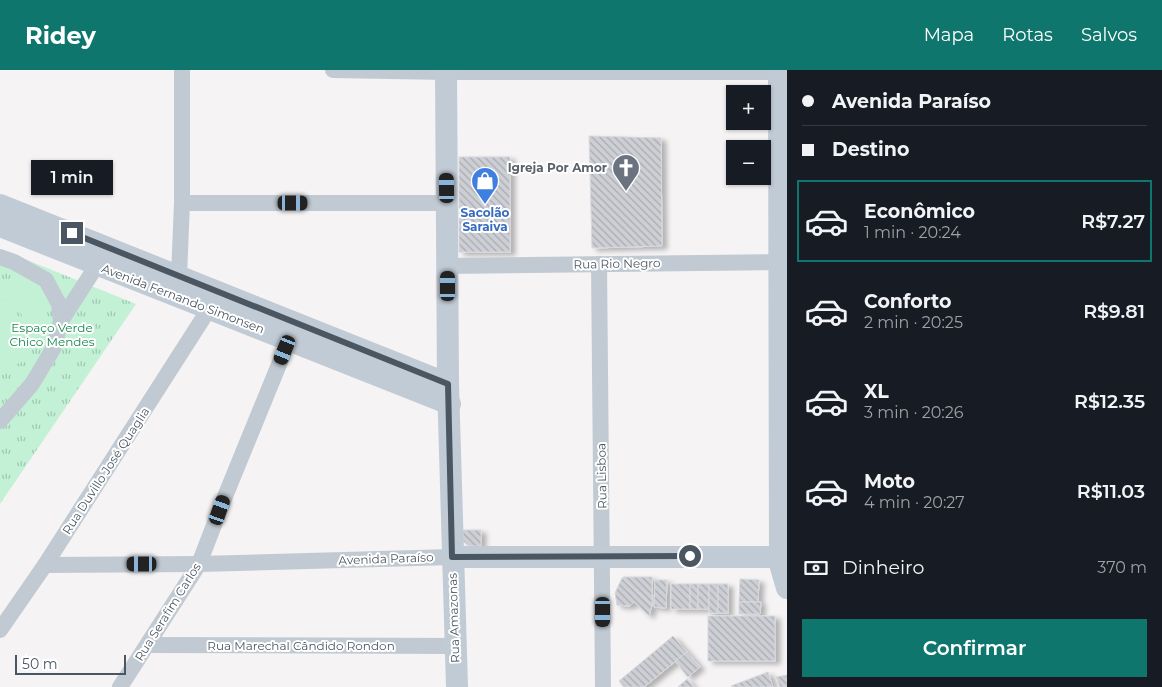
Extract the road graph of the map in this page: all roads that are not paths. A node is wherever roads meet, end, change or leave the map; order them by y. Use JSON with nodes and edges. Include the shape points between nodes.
{"nodes":[{"id":1,"x":182,"y":70,"type":"edge"},
{"id":2,"x":333,"y":70,"type":"edge"},
{"id":3,"x":446,"y":71,"type":"edge"},
{"id":4,"x":779,"y":71,"type":"edge"},
{"id":5,"x":182,"y":203,"type":"junction"},
{"id":6,"x":447,"y":203,"type":"junction"},
{"id":7,"x":0,"y":205,"type":"edge"},
{"id":8,"x":0,"y":226,"type":"edge"},
{"id":9,"x":0,"y":257,"type":"edge"},
{"id":10,"x":784,"y":262,"type":"edge"},
{"id":11,"x":599,"y":264,"type":"junction"},
{"id":12,"x":97,"y":265,"type":"junction"},
{"id":13,"x":448,"y":266,"type":"junction"},
{"id":14,"x":179,"y":276,"type":"junction"},
{"id":15,"x":209,"y":309,"type":"junction"},
{"id":16,"x":61,"y":321,"type":"junction"},
{"id":17,"x":289,"y":340,"type":"junction"},
{"id":18,"x":449,"y":394,"type":"junction"},
{"id":19,"x":0,"y":421,"type":"edge"},
{"id":20,"x":602,"y":556,"type":"junction"},
{"id":21,"x":452,"y":557,"type":"junction"},
{"id":22,"x":783,"y":557,"type":"edge"},
{"id":23,"x":199,"y":564,"type":"junction"},
{"id":24,"x":45,"y":565,"type":"junction"},
{"id":25,"x":787,"y":588,"type":"edge"},
{"id":26,"x":0,"y":630,"type":"edge"},
{"id":27,"x":148,"y":645,"type":"junction"},
{"id":28,"x":455,"y":646,"type":"junction"},
{"id":29,"x":120,"y":687,"type":"edge"},
{"id":30,"x":457,"y":687,"type":"edge"},
{"id":31,"x":603,"y":687,"type":"edge"}],
"edges":[{"from":1,"to":5,"type":"street"},
{"from":2,"to":3,"type":"street"},
{"from":3,"to":4,"type":"street"},
{"from":3,"to":6,"type":"main road","name":"Rua Amazonas"},
{"from":4,"to":10,"type":"main road"},
{"from":5,"to":6,"type":"street"},
{"from":5,"to":14,"type":"street"},
{"from":6,"to":13,"type":"main road","name":"Rua Amazonas"},
{"from":7,"to":14,"type":"main road","name":"Avenida Fernando Simonsen"},
{"from":8,"to":12,"type":"main road","name":"Avenida Fernando Simonsen"},
{"from":9,"to":16,"type":"street","via":[[46,280],[59,304]]},
{"from":10,"to":11,"type":"street","name":"Rua Rio Negro"},
{"from":10,"to":22,"type":"main road"},
{"from":11,"to":13,"type":"street","name":"Rua Rio Negro"},
{"from":11,"to":20,"type":"street","name":"Rua Lisboa"},
{"from":12,"to":15,"type":"main road","name":"Avenida Fernando Simonsen"},
{"from":12,"to":16,"type":"street"},
{"from":13,"to":18,"type":"main road","name":"Rua Amazonas"},
{"from":14,"to":18,"type":"main road","name":"Avenida Fernando Simonsen"},
{"from":15,"to":17,"type":"main road","name":"Avenida Fernando Simonsen"},
{"from":15,"to":24,"type":"street","name":"Rua Duvillo José Quaglia"},
{"from":16,"to":19,"type":"street","via":[[53,349],[32,384]]},
{"from":17,"to":18,"type":"main road","name":"Avenida Fernando Simonsen"},
{"from":17,"to":23,"type":"street","name":"Rua Serafim Carlos"},
{"from":18,"to":21,"type":"main road","name":"Rua Amazonas"},
{"from":20,"to":21,"type":"main road","name":"Avenida Paraíso"},
{"from":20,"to":22,"type":"main road","name":"Avenida Paraíso"},
{"from":20,"to":31,"type":"street","name":"Rua Lisboa"},
{"from":21,"to":23,"type":"street","name":"Avenida Paraíso"},
{"from":21,"to":28,"type":"main road","name":"Rua Amazonas"},
{"from":22,"to":25,"type":"main road","via":[[780,564]]},
{"from":23,"to":24,"type":"street","name":"Avenida Paraíso"},
{"from":23,"to":27,"type":"street","name":"Rua Serafim Carlos"},
{"from":24,"to":26,"type":"street","name":"Rua Duvillo José Quaglia"},
{"from":27,"to":28,"type":"street","name":"Rua Marechal Cândido Rondon"},
{"from":27,"to":29,"type":"street","name":"Rua Serafim Carlos"},
{"from":28,"to":30,"type":"main road","name":"Rua Amazonas"}]}
